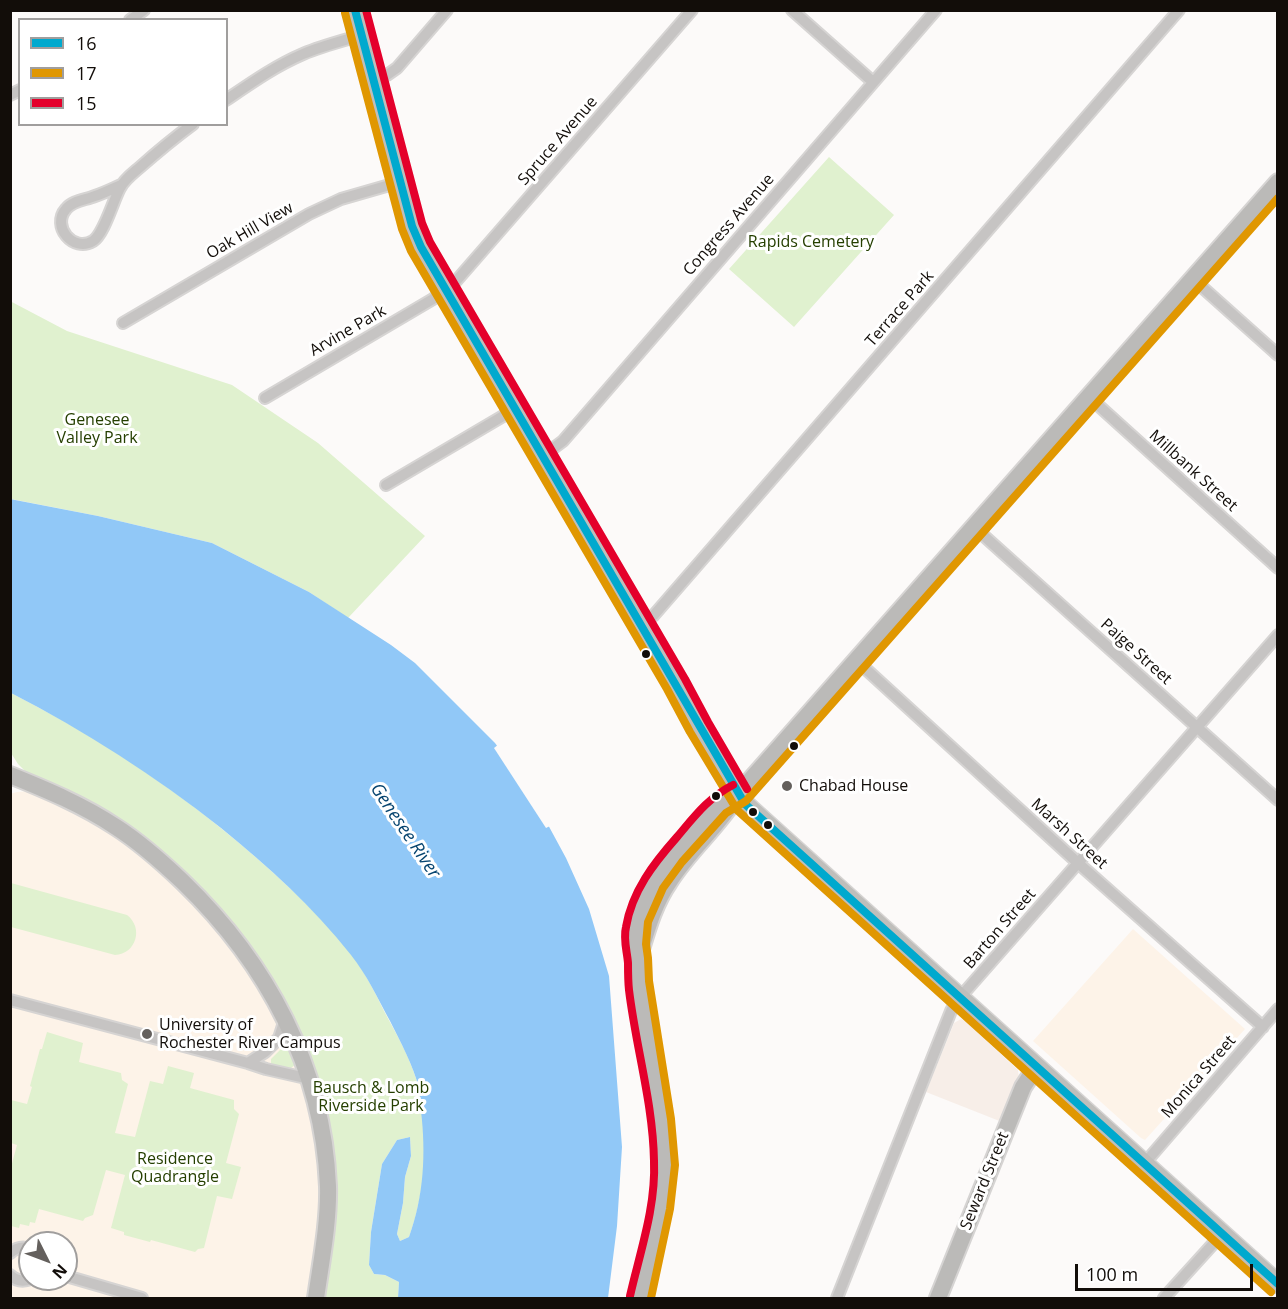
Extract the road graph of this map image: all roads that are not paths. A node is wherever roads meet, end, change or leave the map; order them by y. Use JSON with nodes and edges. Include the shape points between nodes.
{"nodes":[{"id":1,"x":355,"y":10,"type":"edge"},
{"id":2,"x":447,"y":10,"type":"edge"},
{"id":3,"x":692,"y":10,"type":"edge"},
{"id":4,"x":792,"y":10,"type":"edge"},
{"id":5,"x":936,"y":10,"type":"edge"},
{"id":6,"x":1179,"y":10,"type":"edge"},
{"id":7,"x":362,"y":35,"type":"junction"},
{"id":8,"x":373,"y":80,"type":"junction"},
{"id":9,"x":873,"y":82,"type":"junction"},
{"id":10,"x":228,"y":99,"type":"edge"},
{"id":11,"x":190,"y":126,"type":"edge"},
{"id":12,"x":400,"y":182,"type":"junction"},
{"id":13,"x":1278,"y":182,"type":"edge"},
{"id":14,"x":121,"y":185,"type":"junction"},
{"id":15,"x":1193,"y":279,"type":"junction"},
{"id":16,"x":446,"y":290,"type":"junction"},
{"id":17,"x":123,"y":323,"type":"dead end"},
{"id":18,"x":1278,"y":355,"type":"edge"},
{"id":19,"x":1089,"y":397,"type":"junction"},
{"id":20,"x":265,"y":398,"type":"dead end"},
{"id":21,"x":515,"y":409,"type":"junction"},
{"id":22,"x":543,"y":456,"type":"junction"},
{"id":23,"x":386,"y":485,"type":"dead end"},
{"id":24,"x":975,"y":527,"type":"junction"},
{"id":25,"x":1278,"y":568,"type":"edge"},
{"id":26,"x":642,"y":625,"type":"junction"},
{"id":27,"x":1278,"y":635,"type":"edge"},
{"id":28,"x":857,"y":661,"type":"junction"},
{"id":29,"x":1197,"y":727,"type":"junction"},
{"id":30,"x":10,"y":775,"type":"edge"},
{"id":31,"x":738,"y":794,"type":"junction"},
{"id":32,"x":1278,"y":800,"type":"edge"},
{"id":33,"x":1078,"y":863,"type":"junction"},
{"id":34,"x":960,"y":998,"type":"junction"},
{"id":35,"x":10,"y":1000,"type":"edge"},
{"id":36,"x":1278,"y":1009,"type":"edge"},
{"id":37,"x":285,"y":1019,"type":"junction"},
{"id":38,"x":1263,"y":1027,"type":"junction"},
{"id":39,"x":248,"y":1063,"type":"junction"},
{"id":40,"x":1036,"y":1067,"type":"junction"},
{"id":41,"x":310,"y":1079,"type":"junction"},
{"id":42,"x":1144,"y":1164,"type":"junction"},
{"id":43,"x":1222,"y":1234,"type":"junction"},
{"id":44,"x":78,"y":1280,"type":"edge"},
{"id":45,"x":1278,"y":1284,"type":"edge"},
{"id":46,"x":142,"y":1299,"type":"edge"},
{"id":47,"x":316,"y":1299,"type":"edge"},
{"id":48,"x":640,"y":1299,"type":"edge"},
{"id":49,"x":837,"y":1299,"type":"edge"},
{"id":50,"x":938,"y":1299,"type":"edge"},
{"id":51,"x":1164,"y":1299,"type":"edge"}],
"edges":[{"from":1,"to":7,"type":"main road"},
{"from":2,"to":8,"type":"street","via":[[397,68]]},
{"from":3,"to":16,"type":"street","name":"Spruce Avenue","via":[[465,273]]},
{"from":4,"to":9,"type":"street"},
{"from":5,"to":9,"type":"street","name":"Congress Avenue"},
{"from":6,"to":26,"type":"street","name":"Terrace Park"},
{"from":7,"to":8,"type":"main road"},
{"from":7,"to":10,"type":"street","via":[[288,61]]},
{"from":8,"to":12,"type":"main road"},
{"from":9,"to":22,"type":"street","name":"Congress Avenue","via":[[563,441]]},
{"from":11,"to":14,"type":"street"},
{"from":12,"to":16,"type":"main road","via":[[417,237]]},
{"from":12,"to":17,"type":"street","name":"Oak Hill View","via":[[309,214]]},
{"from":13,"to":15,"type":"main road"},
{"from":14,"to":14,"type":"street","via":[[68,207],[61,222],[68,238],[81,244],[98,237]]},
{"from":15,"to":18,"type":"street"},
{"from":15,"to":19,"type":"main road"},
{"from":16,"to":20,"type":"street","name":"Arvine Park"},
{"from":16,"to":21,"type":"main road"},
{"from":19,"to":24,"type":"main road"},
{"from":19,"to":25,"type":"street","name":"Millbank Street"},
{"from":21,"to":22,"type":"main road"},
{"from":21,"to":23,"type":"street"},
{"from":22,"to":26,"type":"main road"},
{"from":24,"to":28,"type":"main road"},
{"from":24,"to":29,"type":"street","name":"Paige Street"},
{"from":26,"to":31,"type":"main road"},
{"from":27,"to":29,"type":"street","name":"Barton Street"},
{"from":28,"to":31,"type":"main road"},
{"from":28,"to":33,"type":"street","name":"Marsh Street"},
{"from":29,"to":32,"type":"street","name":"Paige Street"},
{"from":29,"to":33,"type":"street","name":"Barton Street"},
{"from":30,"to":37,"type":"main road","via":[[100,816],[164,864],[230,932]]},
{"from":31,"to":34,"type":"main road","via":[[748,808]]},
{"from":31,"to":48,"type":"main road","via":[[669,881],[653,913],[638,959],[664,1165],[660,1206]]},
{"from":33,"to":34,"type":"street","name":"Barton Street"},
{"from":33,"to":38,"type":"street","name":"Marsh Street"},
{"from":34,"to":40,"type":"main road"},
{"from":34,"to":49,"type":"street","name":"Barton Street","via":[[951,1011]]},
{"from":35,"to":39,"type":"street"},
{"from":36,"to":38,"type":"street","name":"Monica Street"},
{"from":37,"to":39,"type":"street","via":[[279,1038]]},
{"from":37,"to":41,"type":"main road"},
{"from":38,"to":42,"type":"street","name":"Monica Street"},
{"from":39,"to":41,"type":"street"},
{"from":40,"to":42,"type":"main road"},
{"from":40,"to":50,"type":"main road","name":"Seward Street","via":[[1022,1088]]},
{"from":41,"to":47,"type":"main road","via":[[323,1133],[328,1188]]},
{"from":42,"to":43,"type":"main road"},
{"from":43,"to":45,"type":"main road"},
{"from":43,"to":51,"type":"street"},
{"from":44,"to":46,"type":"street"}]}
